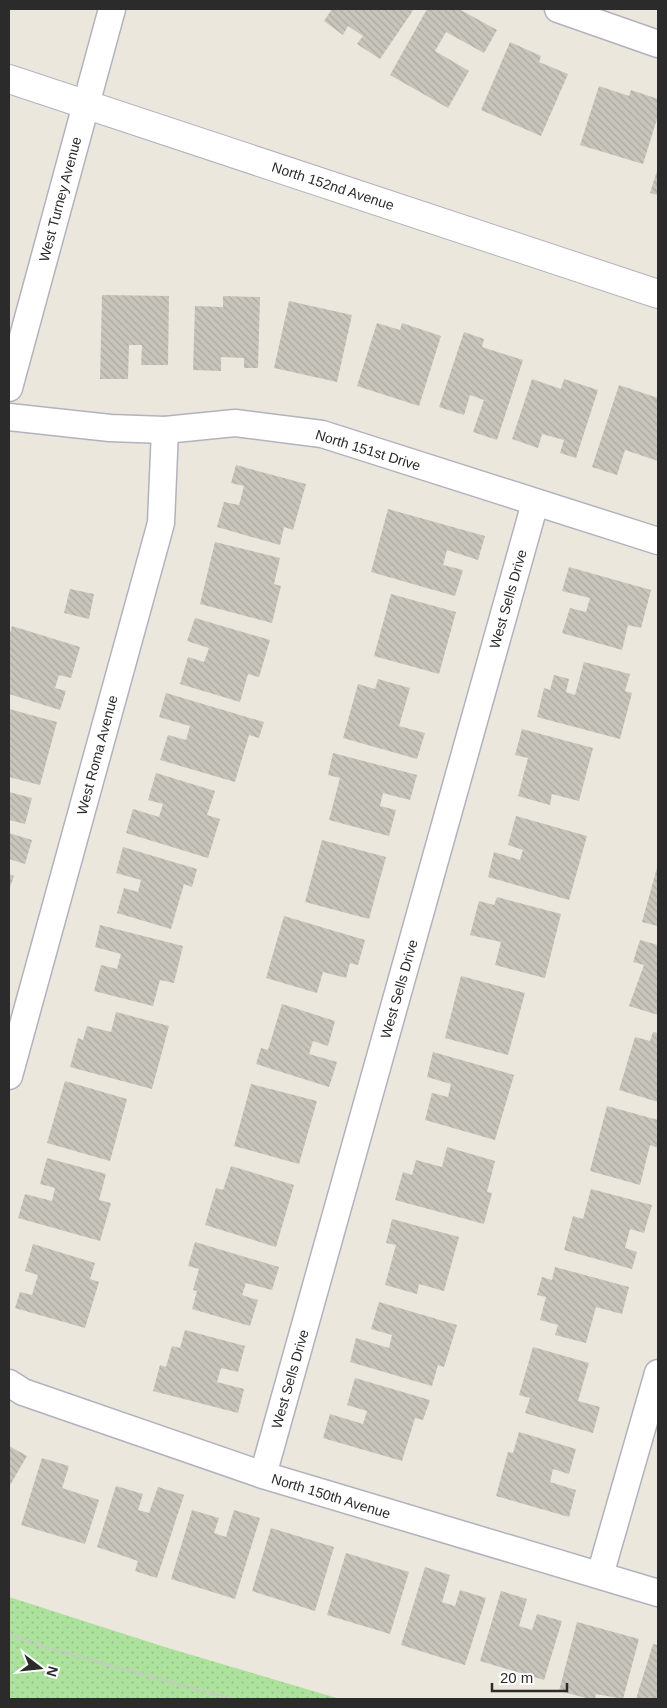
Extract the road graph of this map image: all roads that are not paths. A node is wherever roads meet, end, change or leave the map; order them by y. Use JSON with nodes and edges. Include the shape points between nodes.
{"nodes":[{"id":1,"x":112,"y":9,"type":"edge"},
{"id":2,"x":558,"y":9,"type":"edge"},
{"id":3,"x":658,"y":44,"type":"edge"},
{"id":4,"x":9,"y":79,"type":"edge"},
{"id":5,"x":86,"y":105,"type":"junction"},
{"id":6,"x":658,"y":294,"type":"edge"},
{"id":7,"x":9,"y":388,"type":"edge"},
{"id":8,"x":9,"y":417,"type":"edge"},
{"id":9,"x":165,"y":430,"type":"junction"},
{"id":10,"x":535,"y":503,"type":"junction"},
{"id":11,"x":658,"y":542,"type":"edge"},
{"id":12,"x":9,"y":1076,"type":"edge"},
{"id":13,"x":658,"y":1373,"type":"edge"},
{"id":14,"x":9,"y":1383,"type":"edge"},
{"id":15,"x":263,"y":1476,"type":"junction"},
{"id":16,"x":600,"y":1575,"type":"junction"},
{"id":17,"x":658,"y":1593,"type":"edge"}],
"edges":[{"from":1,"to":5,"type":"street","name":"West Turney Avenue"},
{"from":2,"to":3,"type":"street"},
{"from":4,"to":5,"type":"street","name":"North 152nd Avenue"},
{"from":5,"to":6,"type":"street","name":"North 152nd Avenue"},
{"from":5,"to":7,"type":"street","name":"West Turney Avenue"},
{"from":8,"to":9,"type":"street","name":"North 151st Drive","via":[[54,424]]},
{"from":9,"to":10,"type":"street","name":"North 151st Drive","via":[[235,423],[322,434]]},
{"from":9,"to":12,"type":"street","name":"West Roma Avenue","via":[[161,523]]},
{"from":10,"to":11,"type":"street","name":"North 151st Drive"},
{"from":10,"to":15,"type":"street","name":"West Sells Drive"},
{"from":13,"to":16,"type":"street"},
{"from":14,"to":15,"type":"street","name":"North 150th Avenue","via":[[23,1392]]},
{"from":15,"to":16,"type":"street","name":"North 150th Avenue"},
{"from":16,"to":17,"type":"street","name":"North 150th Avenue"}]}
